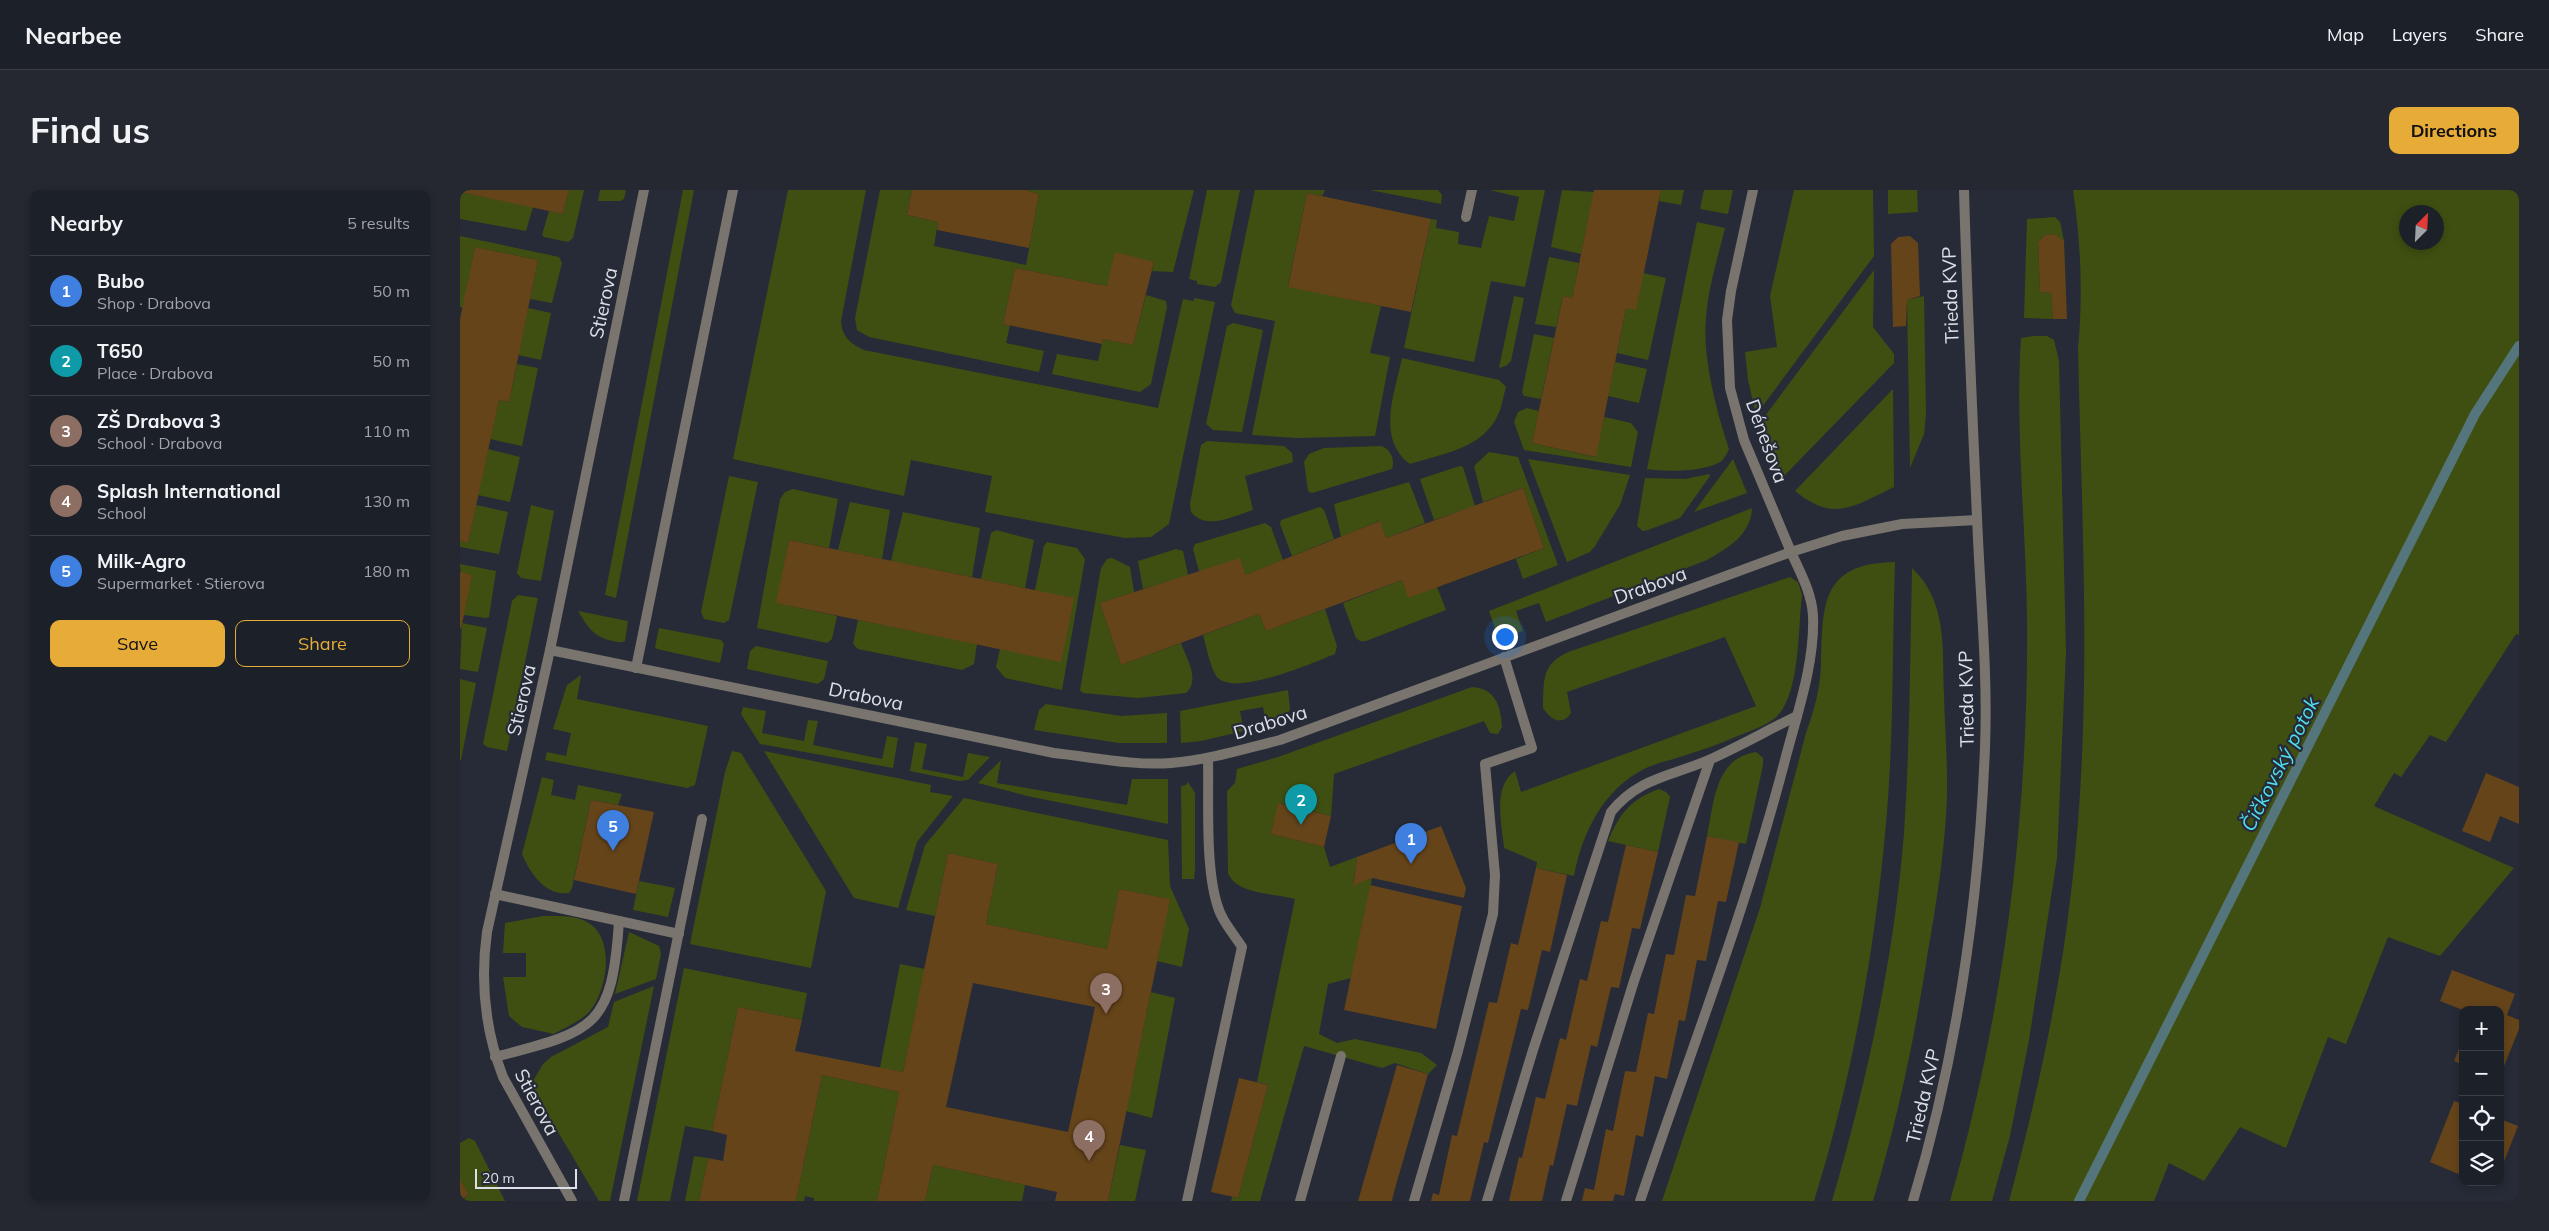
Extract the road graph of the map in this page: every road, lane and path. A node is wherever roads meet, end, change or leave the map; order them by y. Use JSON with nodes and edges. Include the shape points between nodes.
{"nodes":[{"id":1,"x":644,"y":190,"type":"edge"},
{"id":2,"x":733,"y":190,"type":"edge"},
{"id":3,"x":1472,"y":190,"type":"edge"},
{"id":4,"x":1754,"y":190,"type":"edge"},
{"id":5,"x":1964,"y":190,"type":"edge"},
{"id":6,"x":1466,"y":217,"type":"dead end"},
{"id":7,"x":1977,"y":520,"type":"junction"},
{"id":8,"x":1791,"y":552,"type":"junction"},
{"id":9,"x":550,"y":650,"type":"junction"},
{"id":10,"x":1504,"y":657,"type":"junction"},
{"id":11,"x":636,"y":668,"type":"junction"},
{"id":12,"x":1797,"y":716,"type":"junction"},
{"id":13,"x":1208,"y":758,"type":"junction"},
{"id":14,"x":1710,"y":760,"type":"junction"},
{"id":15,"x":702,"y":819,"type":"dead end"},
{"id":16,"x":495,"y":894,"type":"junction"},
{"id":17,"x":619,"y":921,"type":"junction"},
{"id":18,"x":679,"y":934,"type":"junction"},
{"id":19,"x":1341,"y":1056,"type":"dead end"},
{"id":20,"x":495,"y":1057,"type":"junction"},
{"id":21,"x":572,"y":1201,"type":"edge"},
{"id":22,"x":624,"y":1201,"type":"edge"},
{"id":23,"x":1187,"y":1201,"type":"edge"},
{"id":24,"x":1300,"y":1201,"type":"edge"},
{"id":25,"x":1414,"y":1201,"type":"edge"},
{"id":26,"x":1487,"y":1201,"type":"edge"},
{"id":27,"x":1566,"y":1201,"type":"edge"},
{"id":28,"x":1640,"y":1201,"type":"edge"},
{"id":29,"x":1913,"y":1201,"type":"edge"}],
"edges":[{"from":1,"to":9,"type":"street","name":"Stierova"},
{"from":2,"to":11,"type":"street"},
{"from":3,"to":6,"type":"street"},
{"from":4,"to":8,"type":"street","name":"Dénešova","via":[[1727,320],[1730,388],[1741,432]]},
{"from":5,"to":7,"type":"street","name":"Trieda KVP"},
{"from":7,"to":8,"type":"street","name":"Drabova","via":[[1902,524],[1842,536]]},
{"from":7,"to":29,"type":"street","name":"Trieda KVP","via":[[1985,744],[1979,863],[1951,1060]]},
{"from":8,"to":10,"type":"street","name":"Drabova"},
{"from":8,"to":12,"type":"street","name":"Dénešova","via":[[1811,599],[1813,616],[1812,648]]},
{"from":9,"to":11,"type":"street","name":"Drabova"},
{"from":9,"to":16,"type":"street","name":"Stierova"},
{"from":10,"to":13,"type":"street","name":"Drabova","via":[[1280,740]]},
{"from":10,"to":25,"type":"street","via":[[1532,748],[1485,764],[1495,875],[1493,914],[1458,1051]]},
{"from":11,"to":13,"type":"street","name":"Drabova","via":[[1054,753],[1158,764]]},
{"from":12,"to":14,"type":"street"},
{"from":12,"to":28,"type":"street","name":"Dénešova","via":[[1764,841]]},
{"from":13,"to":23,"type":"street","via":[[1212,883],[1223,918],[1242,947]]},
{"from":14,"to":26,"type":"street","via":[[1632,790],[1611,812]]},
{"from":14,"to":27,"type":"street","via":[[1634,981]]},
{"from":15,"to":18,"type":"street"},
{"from":16,"to":17,"type":"street"},
{"from":16,"to":20,"type":"street","name":"Stierova","via":[[483,976],[486,1014]]},
{"from":17,"to":18,"type":"street"},
{"from":17,"to":20,"type":"street","via":[[611,987],[604,1006],[586,1027],[568,1036]]},
{"from":18,"to":22,"type":"street"},
{"from":19,"to":24,"type":"street"},
{"from":20,"to":21,"type":"street","name":"Stierova","via":[[513,1097]]}]}
